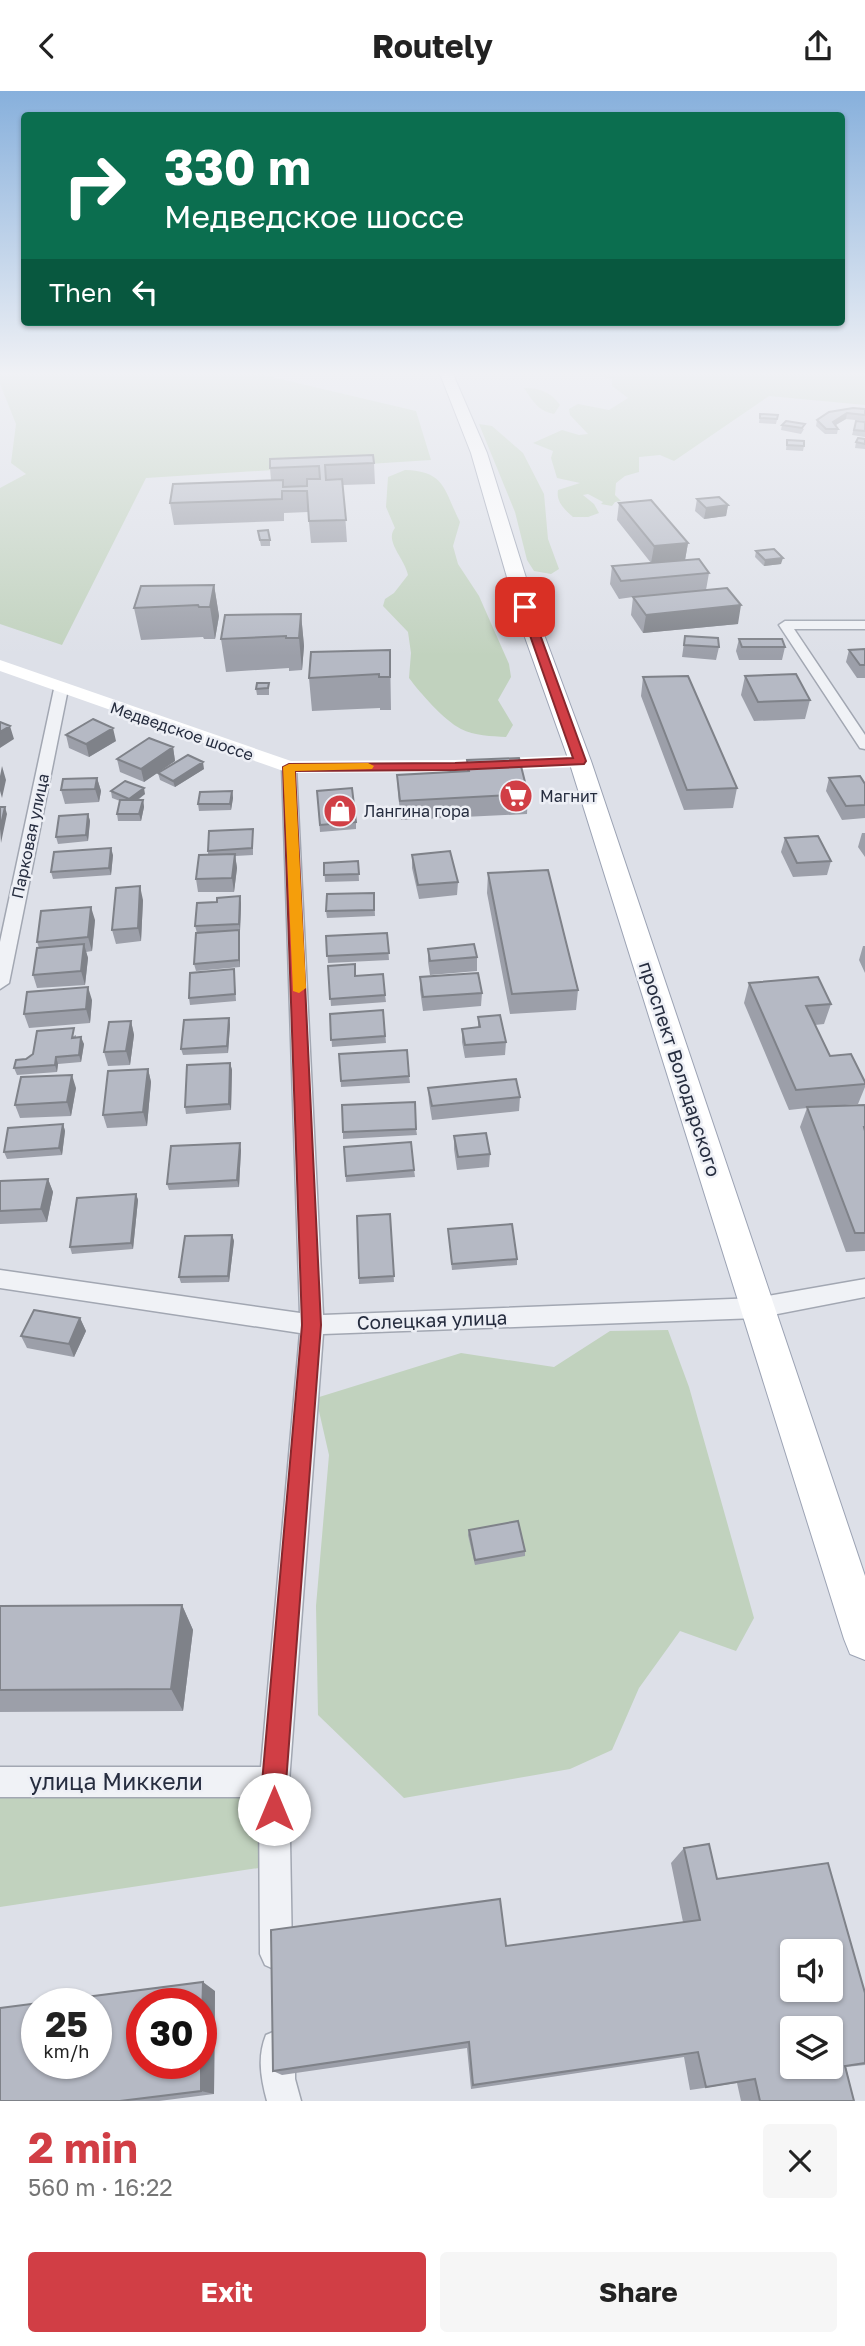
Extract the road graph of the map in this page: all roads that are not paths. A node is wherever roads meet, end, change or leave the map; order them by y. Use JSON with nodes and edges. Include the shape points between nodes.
{"nodes":[{"id":1,"x":483,"y":468,"type":"edge"},
{"id":2,"x":865,"y":625,"type":"edge"},
{"id":3,"x":0,"y":665,"type":"edge"},
{"id":4,"x":61,"y":689,"type":"junction"},
{"id":5,"x":865,"y":745,"type":"edge"},
{"id":6,"x":580,"y":761,"type":"junction"},
{"id":7,"x":289,"y":767,"type":"junction"},
{"id":8,"x":0,"y":983,"type":"edge"},
{"id":9,"x":0,"y":1279,"type":"edge"},
{"id":10,"x":865,"y":1288,"type":"edge"},
{"id":11,"x":757,"y":1308,"type":"junction"},
{"id":12,"x":312,"y":1325,"type":"junction"},
{"id":13,"x":865,"y":1639,"type":"edge"},
{"id":14,"x":0,"y":1782,"type":"edge"},
{"id":15,"x":274,"y":1783,"type":"junction"},
{"id":16,"x":285,"y":2101,"type":"edge"}],
"edges":[{"from":1,"to":6,"type":"main road","name":"проспект Володарского","via":[[536,640]]},
{"from":2,"to":5,"type":"street","via":[[785,625]]},
{"from":3,"to":4,"type":"main road","name":"Медведское шоссе"},
{"from":4,"to":7,"type":"main road","name":"Медведское шоссе"},
{"from":4,"to":8,"type":"street","name":"Парковая улица"},
{"from":6,"to":7,"type":"main road","name":"Медведское шоссе"},
{"from":6,"to":11,"type":"main road","name":"проспект Володарского"},
{"from":7,"to":12,"type":"street"},
{"from":9,"to":12,"type":"street","name":"Солецкая улица"},
{"from":10,"to":11,"type":"street","name":"Солецкая улица"},
{"from":11,"to":12,"type":"street","name":"Солецкая улица"},
{"from":11,"to":13,"type":"main road","name":"проспект Володарского"},
{"from":12,"to":15,"type":"street"},
{"from":14,"to":15,"type":"street","name":"улица Миккели"},
{"from":15,"to":16,"type":"street","via":[[278,2079]]}]}
